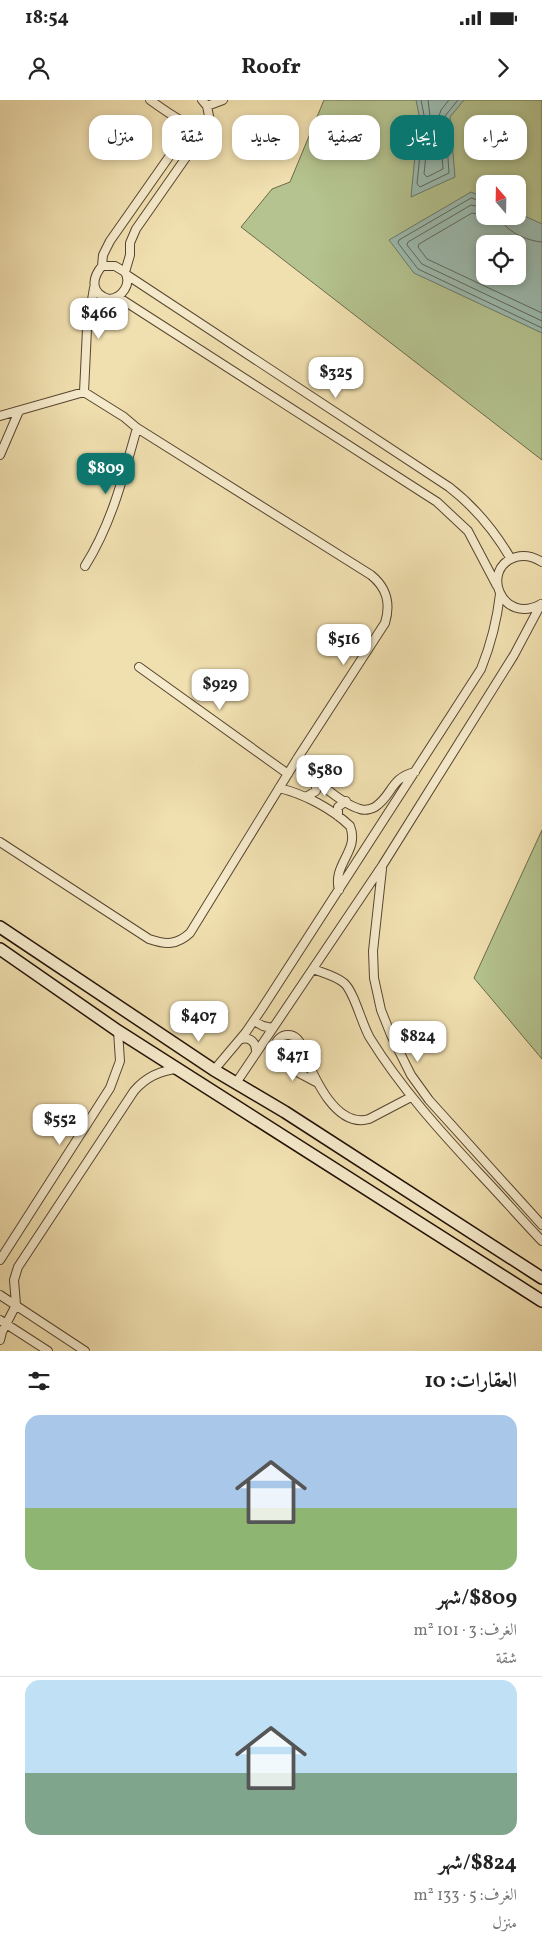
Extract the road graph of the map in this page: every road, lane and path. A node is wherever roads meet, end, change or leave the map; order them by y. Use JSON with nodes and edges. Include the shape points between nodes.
{"nodes":[{"id":1,"x":150,"y":100,"type":"edge"},
{"id":2,"x":202,"y":100,"type":"edge"},
{"id":3,"x":222,"y":100,"type":"edge"},
{"id":4,"x":207,"y":106,"type":"junction"},
{"id":5,"x":172,"y":115,"type":"edge"},
{"id":6,"x":209,"y":115,"type":"edge"},
{"id":7,"x":167,"y":160,"type":"edge"},
{"id":8,"x":184,"y":160,"type":"edge"},
{"id":9,"x":102,"y":266,"type":"junction"},
{"id":10,"x":126,"y":273,"type":"junction"},
{"id":11,"x":94,"y":288,"type":"junction"},
{"id":12,"x":118,"y":297,"type":"junction"},
{"id":13,"x":84,"y":392,"type":"junction"},
{"id":14,"x":19,"y":411,"type":"junction"},
{"id":15,"x":0,"y":416,"type":"edge"},
{"id":16,"x":137,"y":428,"type":"junction"},
{"id":17,"x":0,"y":455,"type":"edge"},
{"id":18,"x":538,"y":556,"type":"edge"},
{"id":19,"x":511,"y":559,"type":"junction"},
{"id":20,"x":542,"y":562,"type":"edge"},
{"id":21,"x":85,"y":566,"type":"dead end"},
{"id":22,"x":499,"y":590,"type":"junction"},
{"id":23,"x":541,"y":603,"type":"edge"},
{"id":24,"x":138,"y":667,"type":"dead end"},
{"id":25,"x":297,"y":759,"type":"junction"},
{"id":26,"x":415,"y":772,"type":"junction"},
{"id":27,"x":288,"y":774,"type":"junction"},
{"id":28,"x":316,"y":780,"type":"junction"},
{"id":29,"x":278,"y":788,"type":"junction"},
{"id":30,"x":306,"y":797,"type":"junction"},
{"id":31,"x":346,"y":801,"type":"junction"},
{"id":32,"x":338,"y":816,"type":"junction"},
{"id":33,"x":0,"y":842,"type":"edge"},
{"id":34,"x":382,"y":866,"type":"junction"},
{"id":35,"x":339,"y":890,"type":"junction"},
{"id":36,"x":0,"y":928,"type":"edge"},
{"id":37,"x":0,"y":949,"type":"edge"},
{"id":38,"x":313,"y":969,"type":"junction"},
{"id":39,"x":254,"y":1020,"type":"junction"},
{"id":40,"x":272,"y":1028,"type":"junction"},
{"id":41,"x":118,"y":1030,"type":"junction"},
{"id":42,"x":240,"y":1039,"type":"junction"},
{"id":43,"x":301,"y":1047,"type":"junction"},
{"id":44,"x":256,"y":1051,"type":"junction"},
{"id":45,"x":284,"y":1060,"type":"junction"},
{"id":46,"x":179,"y":1069,"type":"junction"},
{"id":47,"x":214,"y":1070,"type":"junction"},
{"id":48,"x":411,"y":1075,"type":"junction"},
{"id":49,"x":316,"y":1082,"type":"junction"},
{"id":50,"x":236,"y":1083,"type":"junction"},
{"id":51,"x":400,"y":1083,"type":"junction"},
{"id":52,"x":411,"y":1097,"type":"junction"},
{"id":53,"x":285,"y":1112,"type":"junction"},
{"id":54,"x":273,"y":1129,"type":"junction"},
{"id":55,"x":542,"y":1226,"type":"edge"},
{"id":56,"x":540,"y":1239,"type":"edge"},
{"id":57,"x":0,"y":1260,"type":"edge"},
{"id":58,"x":538,"y":1275,"type":"edge"},
{"id":59,"x":522,"y":1288,"type":"junction"},
{"id":60,"x":0,"y":1295,"type":"edge"},
{"id":61,"x":542,"y":1301,"type":"edge"},
{"id":62,"x":16,"y":1305,"type":"junction"},
{"id":63,"x":3,"y":1322,"type":"edge"},
{"id":64,"x":0,"y":1340,"type":"edge"},
{"id":65,"x":48,"y":1351,"type":"edge"},
{"id":66,"x":85,"y":1351,"type":"edge"}],
"edges":[{"from":1,"to":5,"type":"street"},
{"from":2,"to":4,"type":"street"},
{"from":3,"to":4,"type":"street"},
{"from":4,"to":6,"type":"street"},
{"from":7,"to":9,"type":"street","via":[[110,241]]},
{"from":8,"to":10,"type":"street","via":[[136,228],[130,243]]},
{"from":9,"to":10,"type":"street","via":[[115,266]]},
{"from":9,"to":11,"type":"street","via":[[94,278]]},
{"from":10,"to":12,"type":"street","via":[[126,287]]},
{"from":10,"to":19,"type":"street","via":[[449,487],[484,519]]},
{"from":11,"to":12,"type":"street","via":[[104,298]]},
{"from":11,"to":13,"type":"street"},
{"from":12,"to":22,"type":"street","via":[[437,502],[468,531]]},
{"from":13,"to":14,"type":"street"},
{"from":13,"to":16,"type":"street","via":[[124,416]]},
{"from":14,"to":15,"type":"street"},
{"from":14,"to":17,"type":"street"},
{"from":16,"to":21,"type":"street","via":[[114,510]]},
{"from":16,"to":25,"type":"street","via":[[370,575],[385,591],[388,601],[385,623]]},
{"from":18,"to":19,"type":"street","via":[[522,555]]},
{"from":18,"to":20,"type":"street"},
{"from":19,"to":22,"type":"street","via":[[500,570]]},
{"from":22,"to":23,"type":"street","via":[[510,606],[518,609],[534,608]]},
{"from":22,"to":26,"type":"street","via":[[495,628],[481,669]]},
{"from":23,"to":34,"type":"street","via":[[514,655]]},
{"from":24,"to":27,"type":"street"},
{"from":25,"to":27,"type":"street"},
{"from":25,"to":28,"type":"street"},
{"from":26,"to":31,"type":"street","via":[[401,777],[371,809],[360,809]]},
{"from":26,"to":35,"type":"street"},
{"from":27,"to":29,"type":"street"},
{"from":28,"to":30,"type":"street","via":[[316,791]]},
{"from":28,"to":31,"type":"street"},
{"from":29,"to":30,"type":"street"},
{"from":29,"to":33,"type":"street","via":[[190,933],[172,944],[149,939]]},
{"from":30,"to":32,"type":"street"},
{"from":31,"to":32,"type":"street","via":[[338,807]]},
{"from":32,"to":35,"type":"street","via":[[350,826],[353,841],[338,873]]},
{"from":34,"to":38,"type":"street"},
{"from":34,"to":48,"type":"street","via":[[372,951],[374,978],[381,1010]]},
{"from":35,"to":39,"type":"street"},
{"from":36,"to":47,"type":"street"},
{"from":37,"to":41,"type":"street"},
{"from":38,"to":40,"type":"street"},
{"from":38,"to":51,"type":"street","via":[[347,986],[370,1037]]},
{"from":39,"to":40,"type":"street"},
{"from":39,"to":42,"type":"street"},
{"from":40,"to":44,"type":"street"},
{"from":41,"to":46,"type":"street"},
{"from":41,"to":57,"type":"street","via":[[120,1061],[110,1088]]},
{"from":42,"to":44,"type":"street","via":[[252,1040]]},
{"from":42,"to":47,"type":"street"},
{"from":43,"to":45,"type":"street","via":[[296,1059]]},
{"from":43,"to":45,"type":"street","via":[[296,1037],[280,1038],[275,1047],[276,1053]]},
{"from":43,"to":49,"type":"street"},
{"from":44,"to":50,"type":"street"},
{"from":45,"to":49,"type":"street"},
{"from":46,"to":54,"type":"street"},
{"from":46,"to":62,"type":"street","via":[[156,1074],[134,1091],[18,1267],[14,1280]]},
{"from":47,"to":50,"type":"street"},
{"from":48,"to":51,"type":"street"},
{"from":48,"to":55,"type":"street","via":[[429,1100]]},
{"from":49,"to":52,"type":"street","via":[[338,1110],[356,1120],[369,1119]]},
{"from":50,"to":53,"type":"street"},
{"from":51,"to":52,"type":"street"},
{"from":52,"to":56,"type":"street"},
{"from":53,"to":54,"type":"street"},
{"from":53,"to":58,"type":"street"},
{"from":54,"to":59,"type":"street"},
{"from":55,"to":56,"type":"street"},
{"from":58,"to":59,"type":"street"},
{"from":59,"to":61,"type":"street"},
{"from":60,"to":62,"type":"street"},
{"from":62,"to":63,"type":"street"},
{"from":62,"to":66,"type":"street"},
{"from":63,"to":64,"type":"street"},
{"from":63,"to":65,"type":"street"}]}
